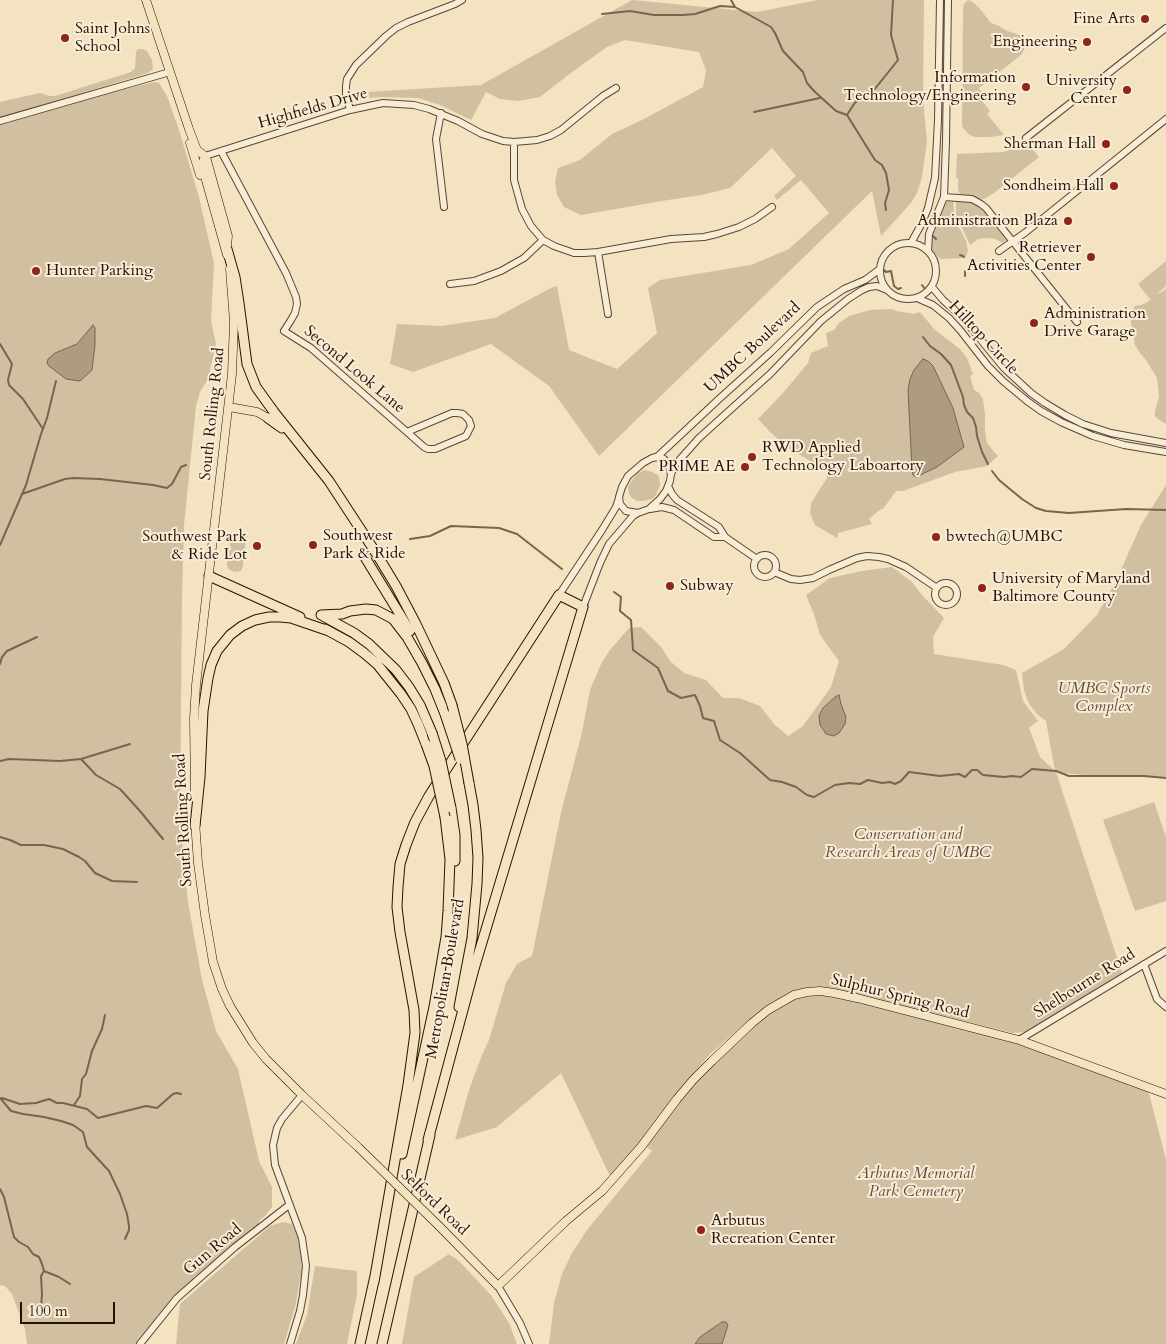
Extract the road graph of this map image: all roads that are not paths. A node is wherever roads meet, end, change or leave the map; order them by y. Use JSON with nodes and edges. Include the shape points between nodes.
{"nodes":[{"id":1,"x":146,"y":0,"type":"edge"},
{"id":2,"x":462,"y":0,"type":"edge"},
{"id":3,"x":940,"y":0,"type":"edge"},
{"id":4,"x":948,"y":0,"type":"edge"},
{"id":5,"x":1166,"y":28,"type":"edge"},
{"id":6,"x":170,"y":72,"type":"junction"},
{"id":7,"x":616,"y":88,"type":"dead end"},
{"id":8,"x":182,"y":106,"type":"junction"},
{"id":9,"x":350,"y":110,"type":"junction"},
{"id":10,"x":441,"y":114,"type":"junction"},
{"id":11,"x":1166,"y":119,"type":"edge"},
{"id":12,"x":0,"y":121,"type":"edge"},
{"id":13,"x":1026,"y":138,"type":"dead end"},
{"id":14,"x":514,"y":142,"type":"junction"},
{"id":15,"x":221,"y":151,"type":"junction"},
{"id":16,"x":205,"y":156,"type":"junction"},
{"id":17,"x":944,"y":197,"type":"junction"},
{"id":18,"x":444,"y":206,"type":"dead end"},
{"id":19,"x":772,"y":208,"type":"dead end"},
{"id":20,"x":543,"y":240,"type":"junction"},
{"id":21,"x":1013,"y":241,"type":"junction"},
{"id":22,"x":911,"y":243,"type":"junction"},
{"id":23,"x":227,"y":249,"type":"junction"},
{"id":24,"x":928,"y":251,"type":"junction"},
{"id":25,"x":999,"y":251,"type":"dead end"},
{"id":26,"x":598,"y":252,"type":"junction"},
{"id":27,"x":880,"y":269,"type":"junction"},
{"id":28,"x":450,"y":284,"type":"dead end"},
{"id":29,"x":932,"y":287,"type":"junction"},
{"id":30,"x":887,"y":290,"type":"junction"},
{"id":31,"x":918,"y":298,"type":"junction"},
{"id":32,"x":608,"y":314,"type":"dead end"},
{"id":33,"x":1078,"y":322,"type":"dead end"},
{"id":34,"x":229,"y":406,"type":"junction"},
{"id":35,"x":268,"y":418,"type":"joint"},
{"id":36,"x":407,"y":432,"type":"junction"},
{"id":37,"x":1166,"y":443,"type":"edge"},
{"id":38,"x":302,"y":447,"type":"junction"},
{"id":39,"x":1166,"y":452,"type":"edge"},
{"id":40,"x":652,"y":458,"type":"junction"},
{"id":41,"x":671,"y":474,"type":"junction"},
{"id":42,"x":668,"y":486,"type":"junction"},
{"id":43,"x":619,"y":496,"type":"junction"},
{"id":44,"x":649,"y":509,"type":"junction"},
{"id":45,"x":638,"y":513,"type":"junction"},
{"id":46,"x":725,"y":537,"type":"junction"},
{"id":47,"x":366,"y":559,"type":"dead end"},
{"id":48,"x":756,"y":559,"type":"junction"},
{"id":49,"x":774,"y":572,"type":"junction"},
{"id":50,"x":209,"y":576,"type":"junction"},
{"id":51,"x":937,"y":588,"type":"dead end"},
{"id":52,"x":559,"y":595,"type":"junction"},
{"id":53,"x":583,"y":607,"type":"junction"},
{"id":54,"x":329,"y":631,"type":"junction"},
{"id":55,"x":448,"y":709,"type":"junction"},
{"id":56,"x":196,"y":826,"type":"junction"},
{"id":57,"x":1166,"y":951,"type":"edge"},
{"id":58,"x":1144,"y":964,"type":"junction"},
{"id":59,"x":434,"y":1007,"type":"junction"},
{"id":60,"x":1166,"y":1007,"type":"edge"},
{"id":61,"x":1019,"y":1040,"type":"junction"},
{"id":62,"x":1166,"y":1094,"type":"edge"},
{"id":63,"x":302,"y":1095,"type":"junction"},
{"id":64,"x":428,"y":1140,"type":"junction"},
{"id":65,"x":289,"y":1205,"type":"junction"},
{"id":66,"x":374,"y":1282,"type":"junction"},
{"id":67,"x":498,"y":1286,"type":"junction"},
{"id":68,"x":140,"y":1344,"type":"edge"},
{"id":69,"x":290,"y":1344,"type":"edge"},
{"id":70,"x":360,"y":1344,"type":"edge"},
{"id":71,"x":383,"y":1344,"type":"edge"},
{"id":72,"x":529,"y":1344,"type":"edge"}],
"edges":[{"from":1,"to":6,"type":"main road","name":"South Rolling Road"},
{"from":2,"to":9,"type":"street","via":[[396,28],[356,65],[347,79]]},
{"from":3,"to":22,"type":"street","via":[[935,178],[928,208]]},
{"from":4,"to":17,"type":"street"},
{"from":5,"to":13,"type":"street"},
{"from":6,"to":8,"type":"main road","name":"South Rolling Road"},
{"from":6,"to":12,"type":"street"},
{"from":7,"to":14,"type":"street","name":"Highfields Drive","via":[[550,136]]},
{"from":8,"to":16,"type":"main road","name":"South Rolling Road"},
{"from":8,"to":23,"type":"main road","name":"South Rolling Road","via":[[184,125]]},
{"from":9,"to":10,"type":"street","name":"Highfields Drive","via":[[383,103],[422,107]]},
{"from":9,"to":15,"type":"street","name":"Highfields Drive"},
{"from":10,"to":14,"type":"street","name":"Highfields Drive","via":[[482,134]]},
{"from":10,"to":18,"type":"street","via":[[436,139]]},
{"from":11,"to":21,"type":"street"},
{"from":14,"to":20,"type":"street","via":[[514,180],[518,197],[531,226]]},
{"from":15,"to":16,"type":"street","name":"Highfields Drive"},
{"from":15,"to":36,"type":"street","name":"Second Look Lane","via":[[296,296],[295,313],[284,331],[311,348]]},
{"from":16,"to":23,"type":"main road","name":"South Rolling Road","via":[[228,236]]},
{"from":17,"to":21,"type":"street","via":[[972,199],[981,204]]},
{"from":17,"to":24,"type":"street","via":[[929,234]]},
{"from":19,"to":26,"type":"street","via":[[755,219],[717,234]]},
{"from":20,"to":26,"type":"street","via":[[574,253]]},
{"from":20,"to":28,"type":"street","via":[[524,258],[501,272],[474,281]]},
{"from":21,"to":25,"type":"street"},
{"from":21,"to":33,"type":"street"},
{"from":22,"to":24,"type":"street"},
{"from":22,"to":27,"type":"street","via":[[890,249]]},
{"from":23,"to":34,"type":"main road","name":"South Rolling Road","via":[[234,330]]},
{"from":23,"to":38,"type":"highway","via":[[251,375],[264,399]]},
{"from":24,"to":29,"type":"street","via":[[936,266]]},
{"from":26,"to":32,"type":"street"},
{"from":27,"to":30,"type":"street"},
{"from":27,"to":40,"type":"street","name":"UMBC Boulevard","via":[[817,307],[658,456]]},
{"from":29,"to":31,"type":"street"},
{"from":29,"to":37,"type":"street","name":"Hilltop Circle","via":[[1004,368],[1045,403],[1083,424],[1111,433]]},
{"from":30,"to":31,"type":"street","via":[[901,299]]},
{"from":30,"to":41,"type":"street","name":"UMBC Boulevard","via":[[877,286],[862,290],[836,308],[699,438]]},
{"from":31,"to":39,"type":"street","name":"Hilltop Circle","via":[[949,318],[988,366],[1041,410],[1080,432],[1137,448]]},
{"from":34,"to":35,"type":"main road"},
{"from":34,"to":50,"type":"main road","name":"South Rolling Road"},
{"from":35,"to":38,"type":"highway"},
{"from":36,"to":36,"type":"street","name":"Second Look Lane","via":[[424,447],[434,449],[466,436],[471,426],[463,414],[457,413]]},
{"from":38,"to":55,"type":"highway","name":"Metropolitan Boulevard","via":[[340,497],[396,586],[444,683]]},
{"from":40,"to":41,"type":"street","via":[[664,459]]},
{"from":40,"to":43,"type":"street","via":[[628,476]]},
{"from":41,"to":42,"type":"street"},
{"from":42,"to":44,"type":"street"},
{"from":42,"to":46,"type":"street","via":[[677,500],[719,527]]},
{"from":43,"to":45,"type":"street","via":[[623,509]]},
{"from":43,"to":52,"type":"street","via":[[616,507]]},
{"from":44,"to":45,"type":"street"},
{"from":44,"to":46,"type":"street","via":[[662,507],[674,510],[714,538]]},
{"from":45,"to":53,"type":"street","via":[[609,544]]},
{"from":46,"to":48,"type":"street"},
{"from":47,"to":55,"type":"highway","via":[[427,660]]},
{"from":48,"to":49,"type":"street","via":[[770,556],[776,565]]},
{"from":48,"to":49,"type":"street","via":[[754,565],[758,574],[765,577]]},
{"from":49,"to":51,"type":"street","via":[[800,580],[813,578],[857,558],[879,556],[906,567]]},
{"from":50,"to":54,"type":"highway"},
{"from":50,"to":56,"type":"main road","name":"South Rolling Road","via":[[195,713]]},
{"from":52,"to":53,"type":"highway"},
{"from":52,"to":66,"type":"highway","via":[[429,796],[415,822],[400,864],[397,907],[415,1033]]},
{"from":53,"to":64,"type":"highway","via":[[474,970]]},
{"from":54,"to":56,"type":"highway","via":[[291,618],[269,617],[242,626],[230,634],[216,652],[208,678],[204,711]]},
{"from":54,"to":59,"type":"highway","name":"Metropolitan Boulevard","bridge":true,"via":[[364,653],[389,678],[411,709],[436,774],[450,859],[448,912]]},
{"from":55,"to":59,"type":"highway","bridge":true,"via":[[408,637],[393,619],[376,610],[366,609],[321,615],[354,633],[396,670],[420,704],[441,761],[451,808],[456,859],[454,912]]},
{"from":55,"to":64,"type":"highway","name":"Metropolitan Boulevard","bridge":true,"via":[[462,744],[478,858],[475,912],[463,984]]},
{"from":56,"to":63,"type":"main road","name":"South Rolling Road","via":[[205,915],[213,962],[222,989],[253,1043]]},
{"from":57,"to":58,"type":"street","name":"Shelbourne Road"},
{"from":58,"to":60,"type":"street","via":[[1157,1000]]},
{"from":58,"to":61,"type":"street","name":"Shelbourne Road"},
{"from":59,"to":66,"type":"highway","name":"Metropolitan Boulevard"},
{"from":61,"to":62,"type":"main road","name":"Sulphur Spring Road"},
{"from":61,"to":67,"type":"main road","name":"Sulphur Spring Road","via":[[834,993],[820,991],[794,995],[768,1010],[712,1061],[602,1191]]},
{"from":63,"to":65,"type":"street","via":[[282,1119],[274,1145],[275,1166]]},
{"from":63,"to":67,"type":"main road","name":"Selford Road","bridge":true},
{"from":64,"to":71,"type":"highway","name":"Metropolitan Boulevard"},
{"from":65,"to":68,"type":"street","name":"Gun Road","via":[[178,1298]]},
{"from":65,"to":69,"type":"street","via":[[302,1238],[306,1266],[302,1303]]},
{"from":66,"to":70,"type":"highway","name":"Metropolitan Boulevard"},
{"from":67,"to":72,"type":"street","name":"Selford Road"}]}
